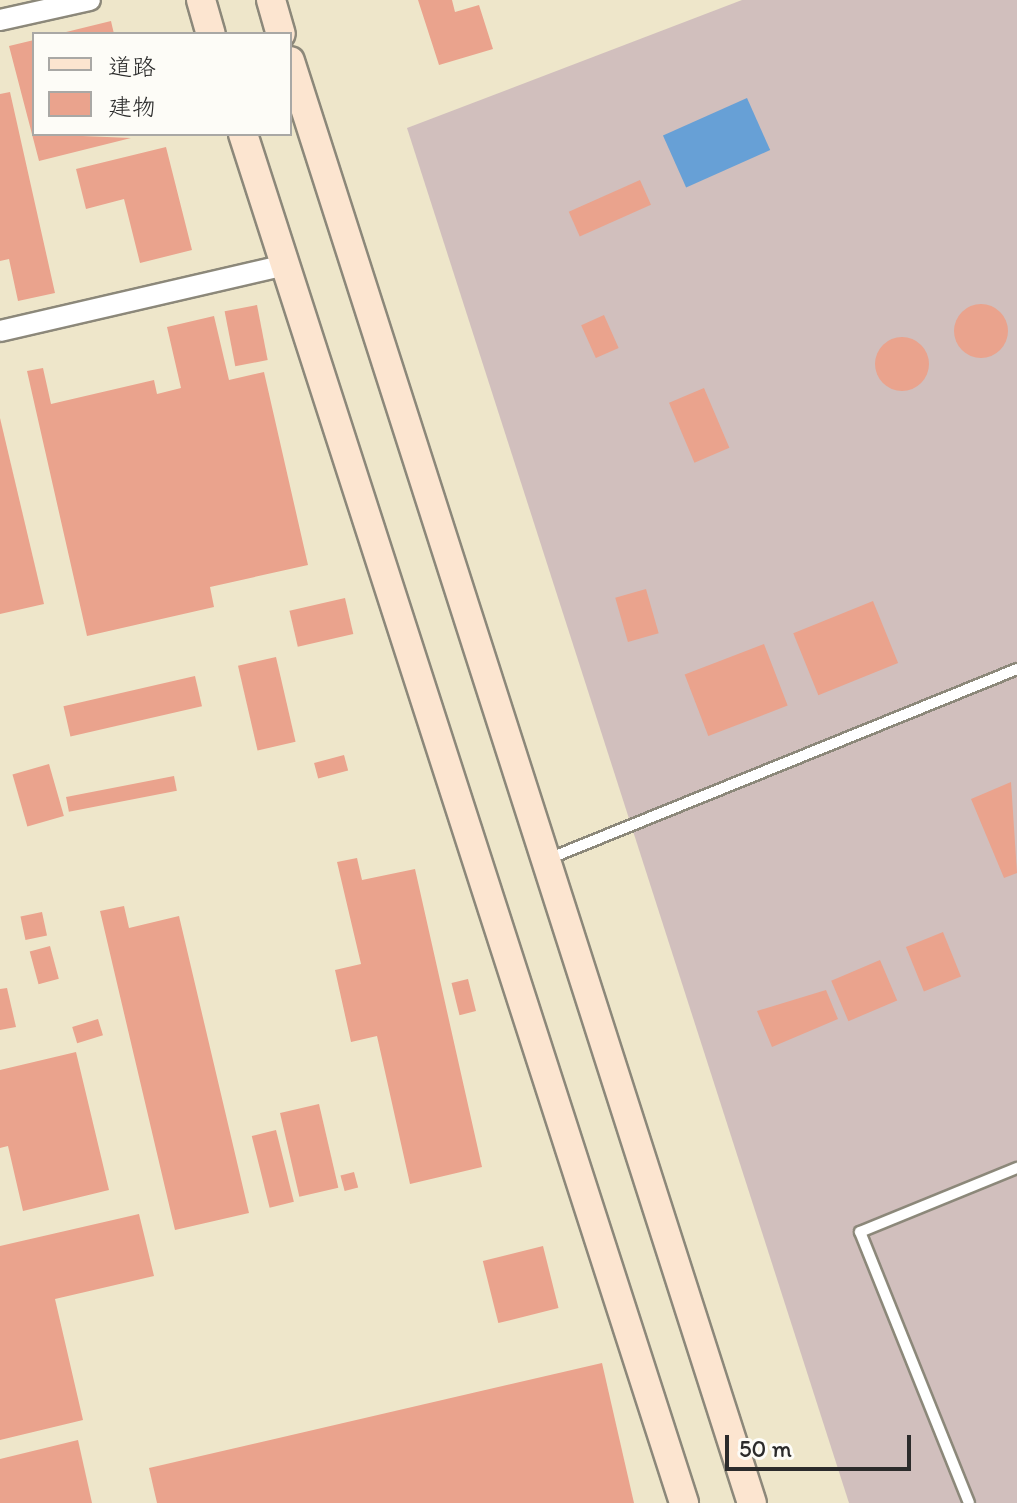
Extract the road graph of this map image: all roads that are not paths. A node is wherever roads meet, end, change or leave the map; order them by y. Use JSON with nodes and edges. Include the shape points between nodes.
{"nodes":[{"id":1,"x":90,"y":0,"type":"edge"},
{"id":2,"x":201,"y":0,"type":"edge"},
{"id":3,"x":271,"y":0,"type":"edge"},
{"id":4,"x":0,"y":20,"type":"edge"},
{"id":5,"x":210,"y":32,"type":"edge"},
{"id":6,"x":280,"y":32,"type":"edge"},
{"id":7,"x":292,"y":67,"type":"edge"},
{"id":8,"x":244,"y":136,"type":"edge"},
{"id":9,"x":285,"y":265,"type":"junction"},
{"id":10,"x":0,"y":331,"type":"edge"},
{"id":11,"x":1017,"y":669,"type":"edge"},
{"id":12,"x":546,"y":860,"type":"junction"},
{"id":13,"x":1017,"y":1168,"type":"edge"},
{"id":14,"x":684,"y":1503,"type":"edge"},
{"id":15,"x":752,"y":1503,"type":"edge"},
{"id":16,"x":969,"y":1503,"type":"edge"}],
"edges":[{"from":1,"to":4,"type":"street"},
{"from":2,"to":5,"type":"street"},
{"from":3,"to":6,"type":"street"},
{"from":7,"to":12,"type":"street"},
{"from":8,"to":9,"type":"street"},
{"from":9,"to":10,"type":"street"},
{"from":9,"to":14,"type":"street"},
{"from":11,"to":12,"type":"lane"},
{"from":12,"to":15,"type":"street"},
{"from":13,"to":16,"type":"lane","via":[[860,1232]]}]}
